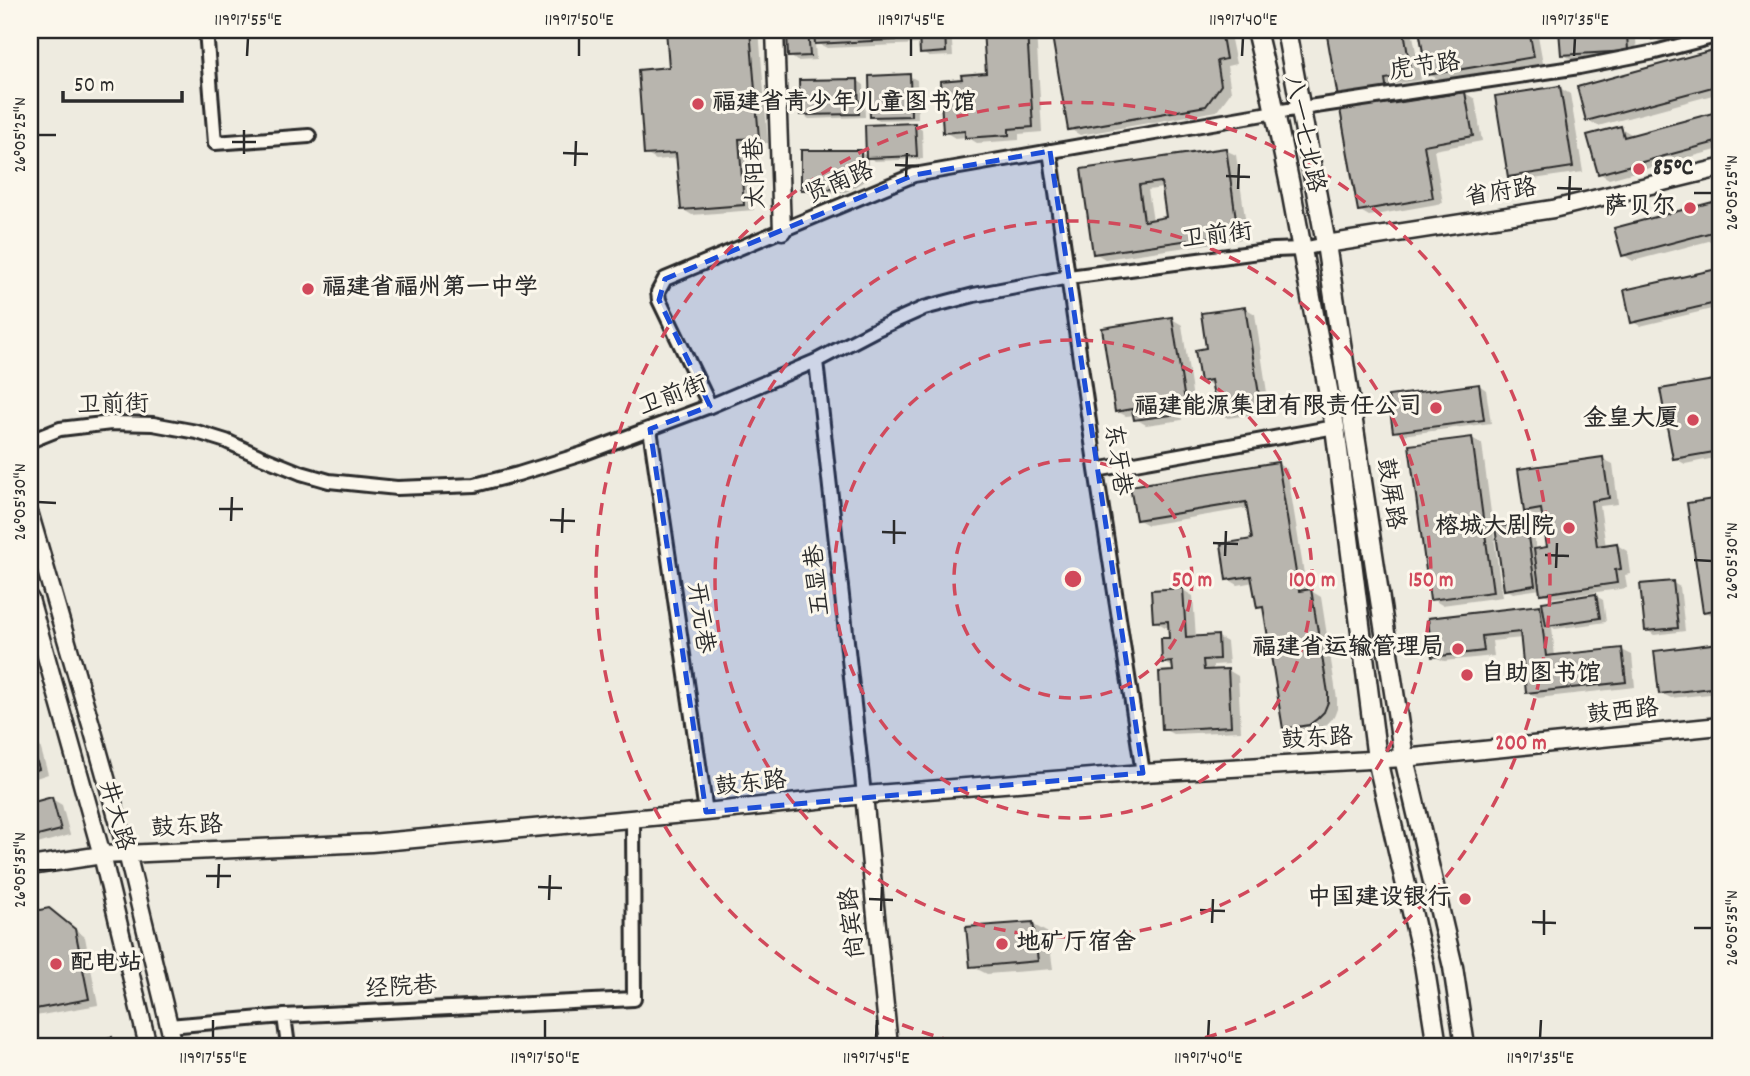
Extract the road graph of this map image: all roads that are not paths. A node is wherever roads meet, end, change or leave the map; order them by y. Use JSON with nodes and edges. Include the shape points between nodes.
{"nodes":[{"id":1,"x":206,"y":30,"type":"edge"},
{"id":2,"x":775,"y":30,"type":"edge"},
{"id":3,"x":1256,"y":30,"type":"edge"},
{"id":4,"x":1286,"y":30,"type":"edge"},
{"id":5,"x":1720,"y":35,"type":"edge"},
{"id":6,"x":1301,"y":108,"type":"junction"},
{"id":7,"x":1275,"y":112,"type":"junction"},
{"id":8,"x":309,"y":136,"type":"dead end"},
{"id":9,"x":1049,"y":151,"type":"junction"},
{"id":10,"x":1720,"y":168,"type":"edge"},
{"id":11,"x":782,"y":231,"type":"junction"},
{"id":12,"x":1326,"y":244,"type":"junction"},
{"id":13,"x":1301,"y":248,"type":"junction"},
{"id":14,"x":1069,"y":277,"type":"junction"},
{"id":15,"x":816,"y":361,"type":"junction"},
{"id":16,"x":710,"y":406,"type":"junction"},
{"id":17,"x":1335,"y":427,"type":"junction"},
{"id":18,"x":650,"y":429,"type":"junction"},
{"id":19,"x":30,"y":441,"type":"edge"},
{"id":20,"x":1096,"y":470,"type":"junction"},
{"id":21,"x":30,"y":515,"type":"edge"},
{"id":22,"x":30,"y":600,"type":"edge"},
{"id":23,"x":1720,"y":726,"type":"edge"},
{"id":24,"x":1404,"y":758,"type":"junction"},
{"id":25,"x":1377,"y":760,"type":"junction"},
{"id":26,"x":1143,"y":774,"type":"junction"},
{"id":27,"x":864,"y":795,"type":"junction"},
{"id":28,"x":706,"y":813,"type":"junction"},
{"id":29,"x":634,"y":819,"type":"junction"},
{"id":30,"x":127,"y":853,"type":"junction"},
{"id":31,"x":102,"y":855,"type":"junction"},
{"id":32,"x":30,"y":866,"type":"edge"},
{"id":33,"x":284,"y":1016,"type":"junction"},
{"id":34,"x":169,"y":1026,"type":"junction"},
{"id":35,"x":148,"y":1046,"type":"edge"},
{"id":36,"x":174,"y":1046,"type":"edge"},
{"id":37,"x":288,"y":1046,"type":"edge"},
{"id":38,"x":889,"y":1046,"type":"edge"},
{"id":39,"x":1437,"y":1046,"type":"edge"},
{"id":40,"x":1465,"y":1046,"type":"edge"}],
"edges":[{"from":1,"to":8,"type":"street","via":[[215,143]]},
{"from":2,"to":11,"type":"street","name":"太阳巷"},
{"from":3,"to":7,"type":"main road","name":"八一七北路"},
{"from":4,"to":6,"type":"main road","name":"鼓屏路"},
{"from":5,"to":6,"type":"street","name":"虎节路","via":[[1579,67]]},
{"from":6,"to":7,"type":"street","name":"贤南路"},
{"from":6,"to":12,"type":"main road","name":"鼓屏路"},
{"from":7,"to":9,"type":"street","name":"贤南路"},
{"from":7,"to":13,"type":"main road","name":"八一七北路"},
{"from":9,"to":11,"type":"street","name":"贤南路","via":[[914,175]]},
{"from":9,"to":14,"type":"street","name":"东牙巷"},
{"from":10,"to":12,"type":"street","name":"省府路","via":[[1553,209]]},
{"from":11,"to":16,"type":"street","name":"贤南路","via":[[666,279],[658,292]]},
{"from":12,"to":13,"type":"street","name":"卫前街"},
{"from":12,"to":24,"type":"main road","name":"鼓屏路"},
{"from":13,"to":14,"type":"street","name":"卫前街"},
{"from":13,"to":17,"type":"main road","name":"鼓屏路"},
{"from":14,"to":15,"type":"street","name":"卫前街","via":[[924,308]]},
{"from":14,"to":20,"type":"street","name":"东牙巷"},
{"from":15,"to":16,"type":"street","name":"卫前街"},
{"from":15,"to":27,"type":"street","name":"五显巷"},
{"from":16,"to":18,"type":"street","name":"卫前街"},
{"from":17,"to":20,"type":"street"},
{"from":17,"to":25,"type":"main road","name":"鼓屏路"},
{"from":18,"to":19,"type":"street","name":"卫前街","via":[[518,474],[439,488],[329,481],[226,441],[153,424],[73,427]]},
{"from":18,"to":28,"type":"street","name":"开元巷"},
{"from":20,"to":26,"type":"street","name":"东牙巷"},
{"from":21,"to":30,"type":"street"},
{"from":22,"to":31,"type":"street","name":"井大路"},
{"from":23,"to":24,"type":"street","name":"鼓西路"},
{"from":24,"to":25,"type":"street","name":"鼓东路"},
{"from":24,"to":40,"type":"main road","name":"鼓屏路","via":[[1452,967]]},
{"from":25,"to":26,"type":"street","name":"鼓东路"},
{"from":25,"to":39,"type":"main road","name":"鼓屏路","via":[[1424,964]]},
{"from":26,"to":27,"type":"street","name":"鼓东路"},
{"from":27,"to":28,"type":"street","name":"鼓东路"},
{"from":27,"to":38,"type":"street","name":"尚宾路"},
{"from":28,"to":29,"type":"street","name":"鼓东路"},
{"from":29,"to":30,"type":"street","name":"鼓东路","via":[[371,843]]},
{"from":29,"to":33,"type":"street","name":"经院巷","via":[[634,999]]},
{"from":30,"to":31,"type":"street","name":"鼓东路"},
{"from":30,"to":34,"type":"street"},
{"from":31,"to":32,"type":"street","name":"鼓东路"},
{"from":31,"to":35,"type":"street","name":"井大路"},
{"from":33,"to":34,"type":"street","name":"经院巷"},
{"from":33,"to":37,"type":"street"},
{"from":34,"to":36,"type":"street"}]}
